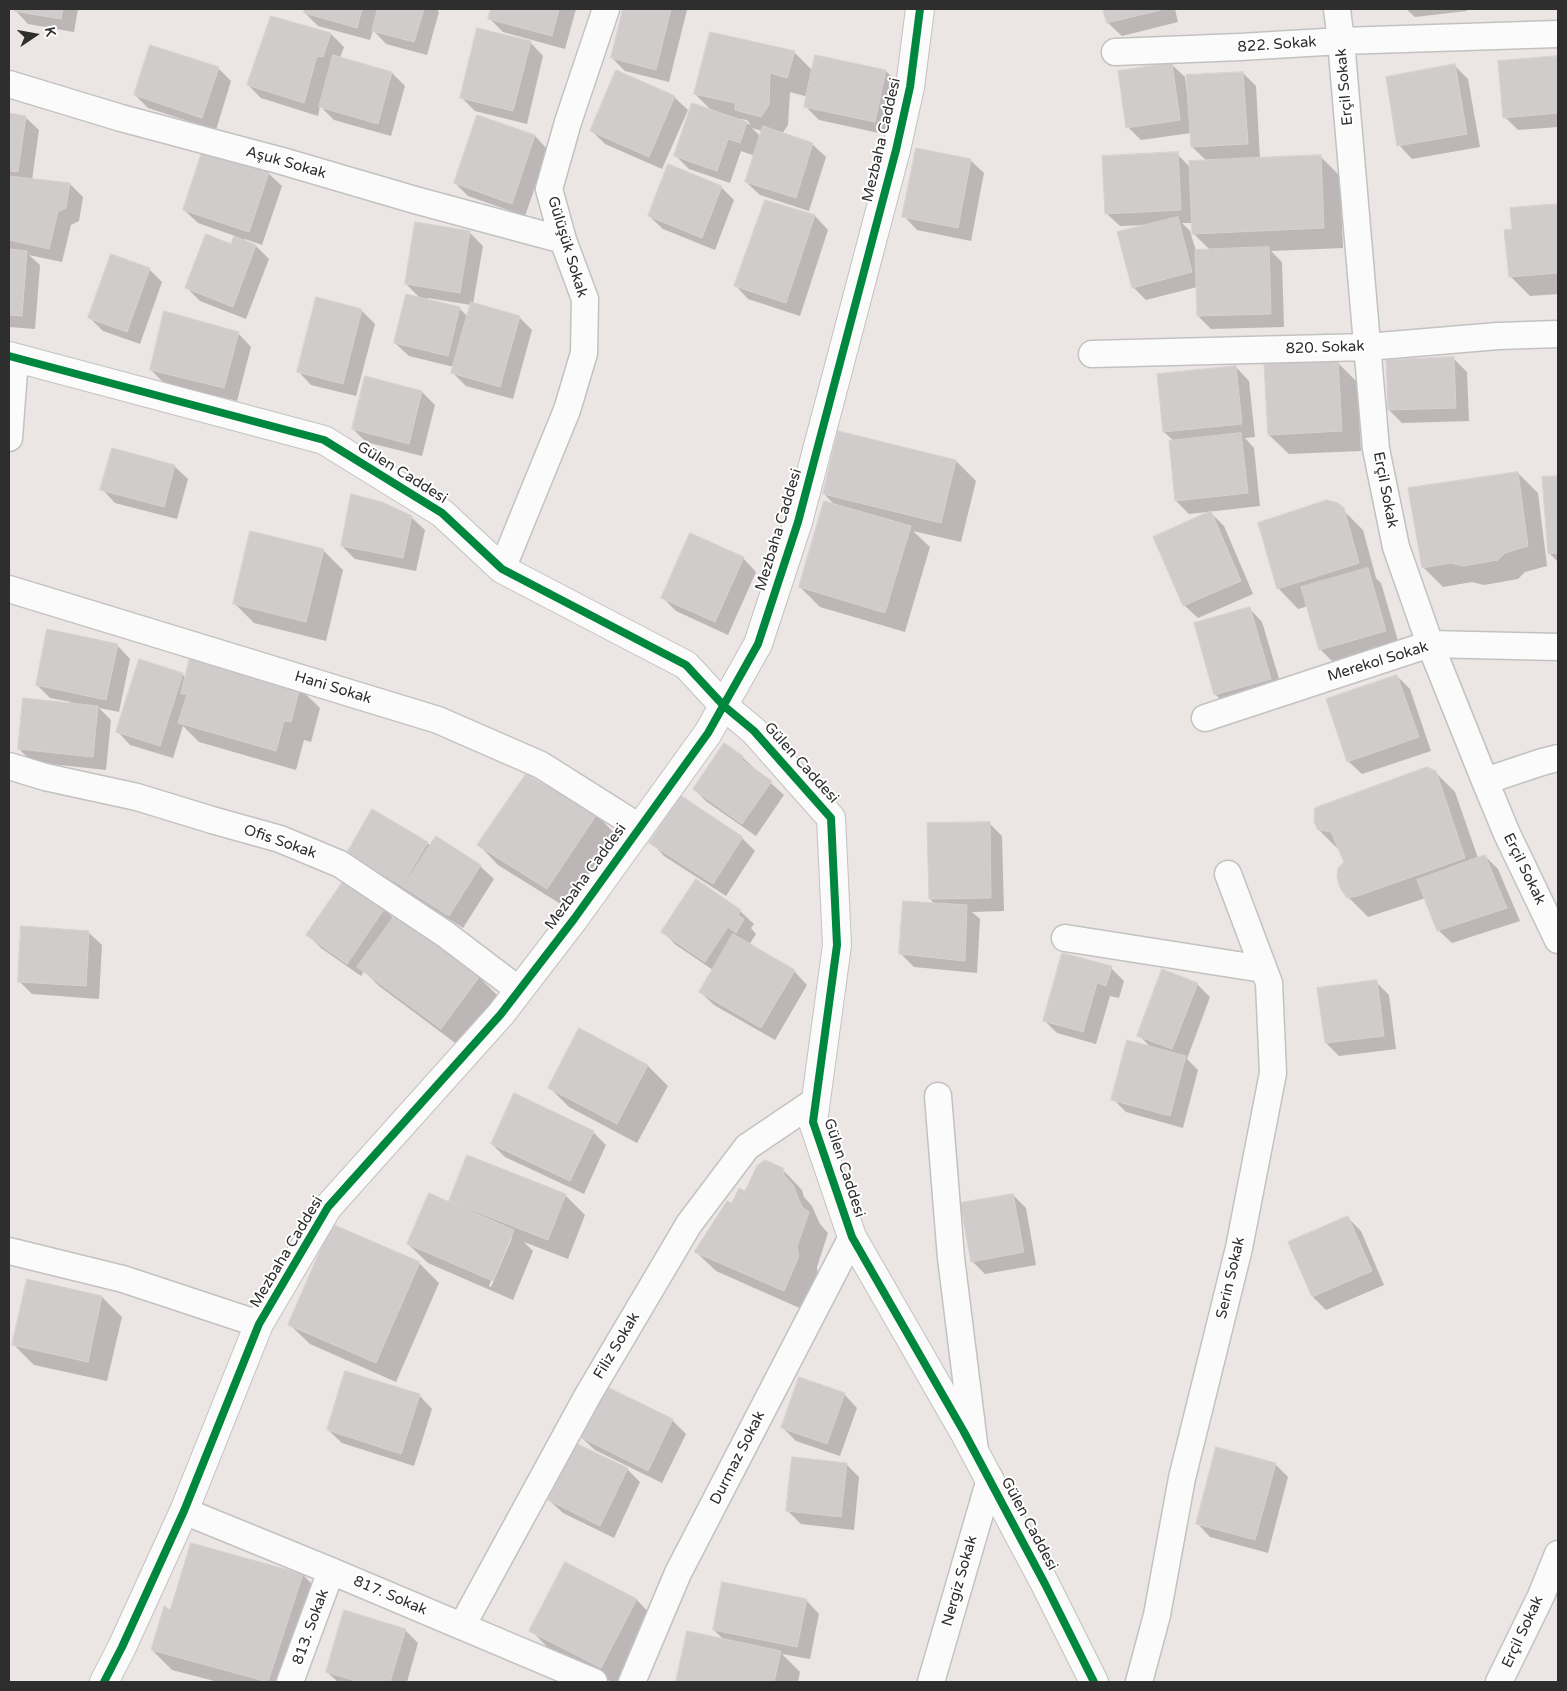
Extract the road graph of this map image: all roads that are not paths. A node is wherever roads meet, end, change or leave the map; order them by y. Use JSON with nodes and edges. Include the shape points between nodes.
{"nodes":[{"id":1,"x":606,"y":9,"type":"edge"},
{"id":2,"x":920,"y":9,"type":"edge"},
{"id":3,"x":1337,"y":9,"type":"edge"},
{"id":4,"x":1558,"y":34,"type":"edge"},
{"id":5,"x":1341,"y":41,"type":"junction"},
{"id":6,"x":1115,"y":52,"type":"dead end"},
{"id":7,"x":9,"y":84,"type":"edge"},
{"id":8,"x":563,"y":240,"type":"junction"},
{"id":9,"x":1558,"y":334,"type":"edge"},
{"id":10,"x":1367,"y":347,"type":"junction"},
{"id":11,"x":1092,"y":354,"type":"dead end"},
{"id":12,"x":12,"y":357,"type":"edge"},
{"id":13,"x":9,"y":438,"type":"edge"},
{"id":14,"x":502,"y":569,"type":"junction"},
{"id":15,"x":9,"y":589,"type":"edge"},
{"id":16,"x":1430,"y":644,"type":"junction"},
{"id":17,"x":1558,"y":647,"type":"edge"},
{"id":18,"x":724,"y":706,"type":"junction"},
{"id":19,"x":1205,"y":718,"type":"dead end"},
{"id":20,"x":1558,"y":758,"type":"edge"},
{"id":21,"x":9,"y":766,"type":"edge"},
{"id":22,"x":1485,"y":781,"type":"junction"},
{"id":23,"x":639,"y":827,"type":"junction"},
{"id":24,"x":1228,"y":874,"type":"dead end"},
{"id":25,"x":1065,"y":938,"type":"dead end"},
{"id":26,"x":1558,"y":940,"type":"edge"},
{"id":27,"x":1263,"y":969,"type":"junction"},
{"id":28,"x":519,"y":990,"type":"junction"},
{"id":29,"x":938,"y":1096,"type":"dead end"},
{"id":30,"x":815,"y":1102,"type":"junction"},
{"id":31,"x":852,"y":1237,"type":"junction"},
{"id":32,"x":9,"y":1251,"type":"edge"},
{"id":33,"x":259,"y":1324,"type":"junction"},
{"id":34,"x":975,"y":1452,"type":"junction"},
{"id":35,"x":990,"y":1480,"type":"junction"},
{"id":36,"x":184,"y":1511,"type":"junction"},
{"id":37,"x":1558,"y":1554,"type":"edge"},
{"id":38,"x":331,"y":1571,"type":"junction"},
{"id":39,"x":462,"y":1626,"type":"junction"},
{"id":40,"x":104,"y":1682,"type":"edge"},
{"id":41,"x":290,"y":1682,"type":"edge"},
{"id":42,"x":594,"y":1682,"type":"edge"},
{"id":43,"x":632,"y":1682,"type":"edge"},
{"id":44,"x":931,"y":1682,"type":"edge"},
{"id":45,"x":1094,"y":1682,"type":"edge"},
{"id":46,"x":1139,"y":1682,"type":"edge"},
{"id":47,"x":1499,"y":1682,"type":"edge"}],
"edges":[{"from":1,"to":8,"type":"street","name":"Gülüşük Sokak","via":[[568,122],[550,189]]},
{"from":2,"to":18,"type":"street","name":"Mezbaha Caddesi","via":[[910,87],[896,150],[798,522],[758,644]]},
{"from":3,"to":5,"type":"street","name":"Erçil Sokak"},
{"from":4,"to":5,"type":"street","name":"822. Sokak"},
{"from":5,"to":6,"type":"street","name":"822. Sokak"},
{"from":5,"to":10,"type":"street","name":"Erçil Sokak"},
{"from":7,"to":8,"type":"street","name":"Aşuk Sokak"},
{"from":8,"to":14,"type":"street","name":"Gülüşük Sokak","via":[[585,299],[584,353],[567,410]]},
{"from":9,"to":10,"type":"street","name":"820. Sokak"},
{"from":10,"to":11,"type":"street","name":"820. Sokak"},
{"from":10,"to":16,"type":"street","name":"Erçil Sokak","via":[[1376,449],[1396,547]]},
{"from":12,"to":13,"type":"street"},
{"from":12,"to":14,"type":"street","name":"Gülen Caddesi","via":[[324,440],[442,514]]},
{"from":14,"to":18,"type":"street","name":"Gülen Caddesi","via":[[686,665]]},
{"from":15,"to":23,"type":"street","name":"Hani Sokak","via":[[438,720],[541,765]]},
{"from":16,"to":17,"type":"street","name":"Merekol Sokak"},
{"from":16,"to":19,"type":"street","name":"Merekol Sokak"},
{"from":16,"to":22,"type":"street","name":"Erçil Sokak"},
{"from":18,"to":23,"type":"street","name":"Mezbaha Caddesi"},
{"from":18,"to":30,"type":"street","name":"Gülen Caddesi","via":[[754,731],[831,818],[836,945]]},
{"from":20,"to":22,"type":"street"},
{"from":21,"to":28,"type":"street","name":"Ofis Sokak","via":[[137,797],[280,839],[340,864],[445,934]]},
{"from":22,"to":26,"type":"street","name":"Erçil Sokak"},
{"from":23,"to":28,"type":"street","name":"Mezbaha Caddesi"},
{"from":24,"to":27,"type":"street","name":"Serin Sokak"},
{"from":25,"to":27,"type":"street"},
{"from":27,"to":46,"type":"street","name":"Serin Sokak","via":[[1269,983],[1273,1073],[1239,1248],[1182,1478],[1157,1615]]},
{"from":28,"to":33,"type":"street","name":"Mezbaha Caddesi","via":[[328,1207]]},
{"from":29,"to":34,"type":"street","via":[[951,1258]]},
{"from":30,"to":31,"type":"street","name":"Gülen Caddesi","via":[[813,1122]]},
{"from":30,"to":39,"type":"street","name":"Filiz Sokak","via":[[747,1147],[689,1224],[588,1395]]},
{"from":31,"to":34,"type":"street","name":"Gülen Caddesi"},
{"from":31,"to":43,"type":"street","name":"Durmaz Sokak","via":[[678,1573]]},
{"from":32,"to":33,"type":"street","via":[[123,1279]]},
{"from":33,"to":36,"type":"street","name":"Mezbaha Caddesi"},
{"from":34,"to":35,"type":"street","name":"Gülen Caddesi"},
{"from":35,"to":44,"type":"street","name":"Nergiz Sokak"},
{"from":35,"to":45,"type":"street","name":"Gülen Caddesi"},
{"from":36,"to":38,"type":"street","name":"817. Sokak"},
{"from":36,"to":40,"type":"street","name":"Mezbaha Caddesi"},
{"from":37,"to":47,"type":"street","name":"Erçil Sokak"},
{"from":38,"to":39,"type":"street","name":"817. Sokak"},
{"from":38,"to":41,"type":"street","name":"813. Sokak"},
{"from":39,"to":42,"type":"street","name":"817. Sokak"}]}
